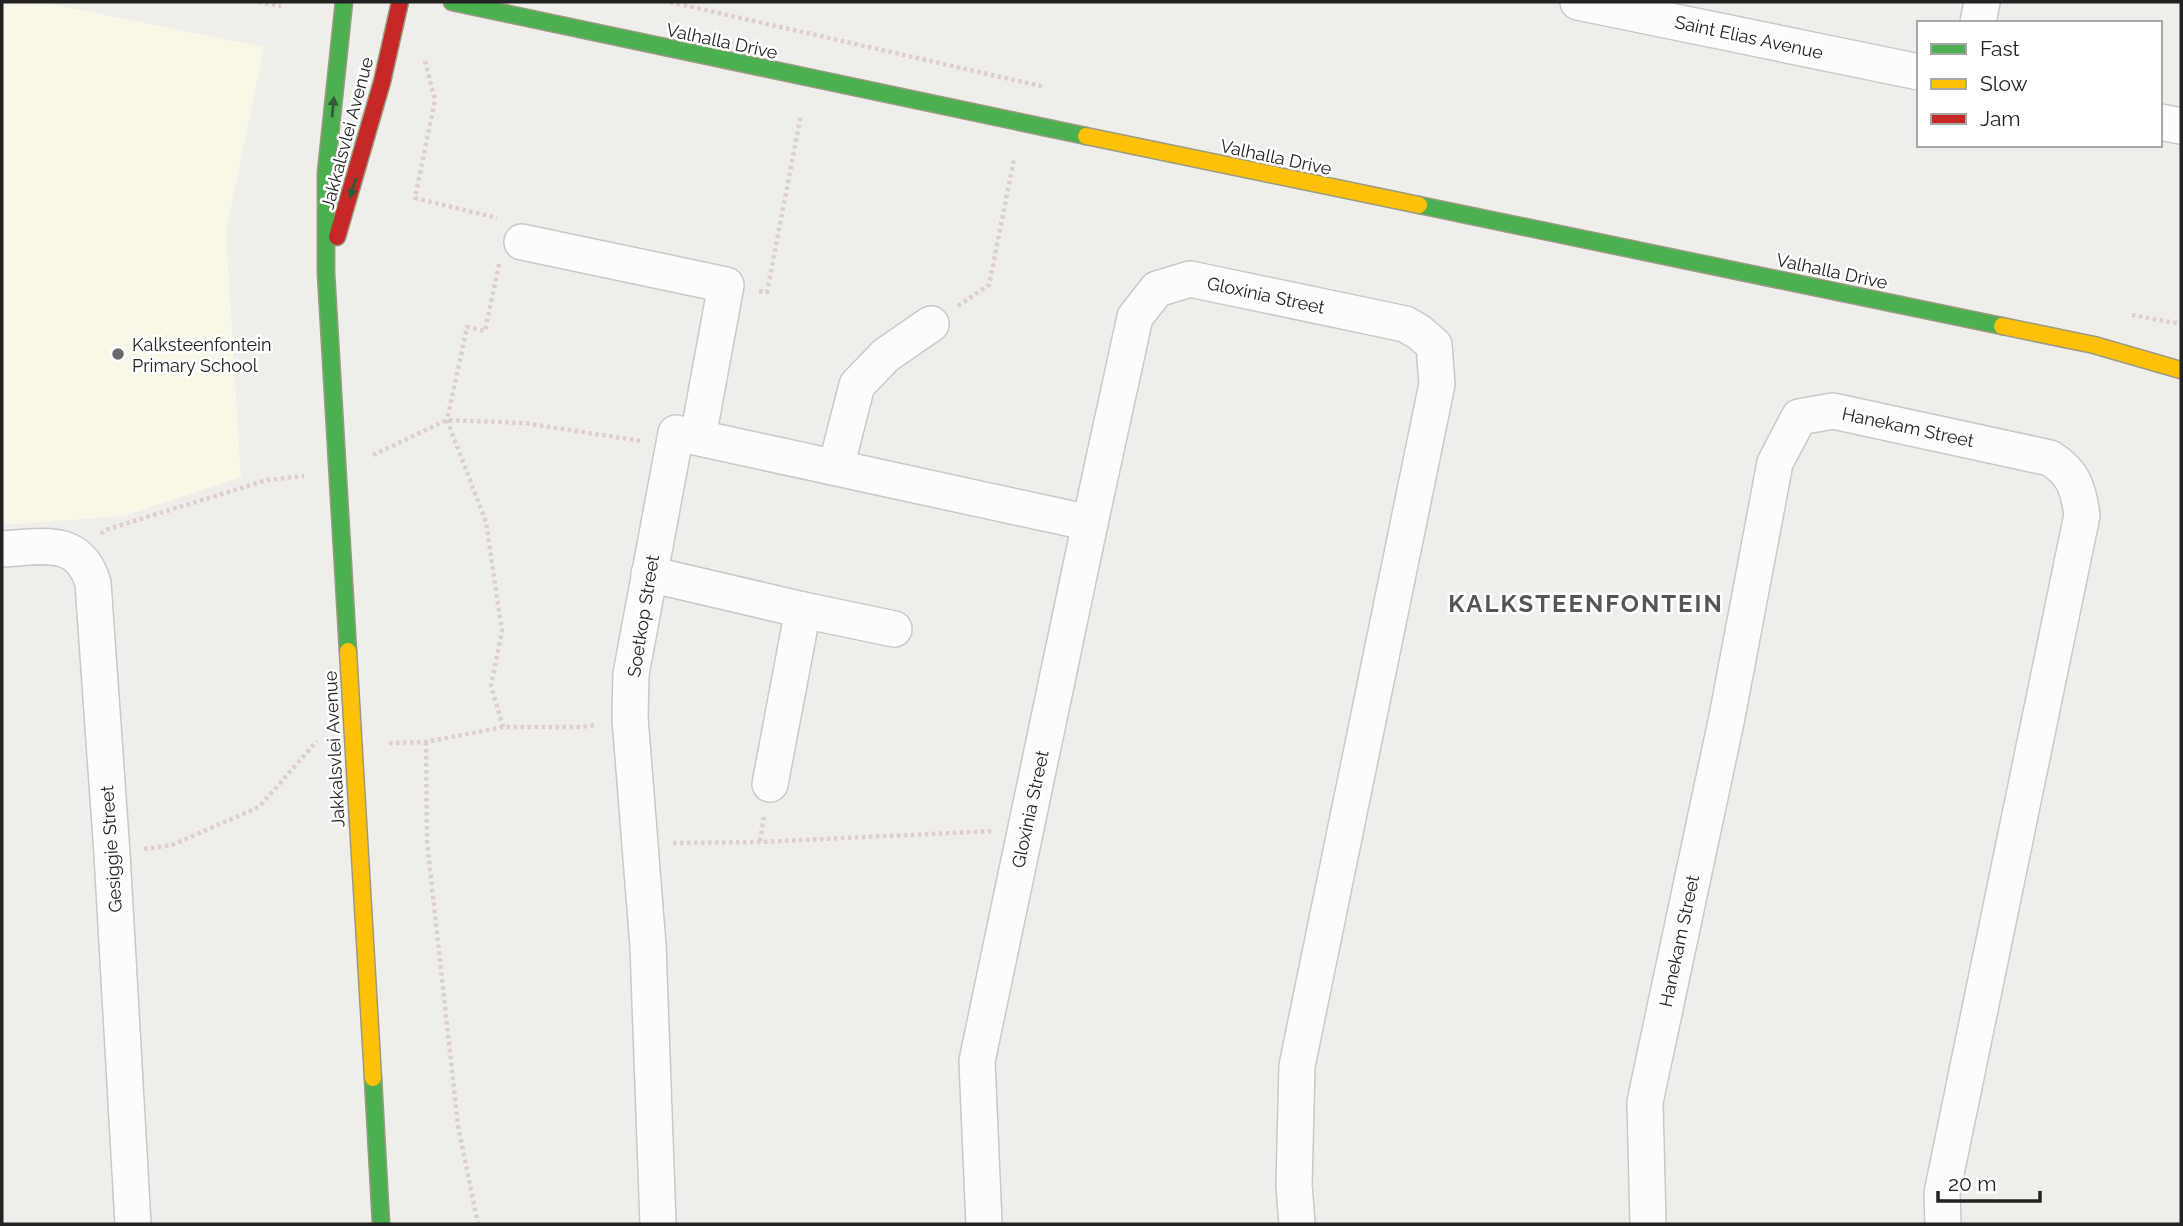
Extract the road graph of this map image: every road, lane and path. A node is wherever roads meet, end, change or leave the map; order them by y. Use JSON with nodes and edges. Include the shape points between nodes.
{"nodes":[{"id":1,"x":258,"y":2,"type":"edge"},
{"id":2,"x":344,"y":2,"type":"edge"},
{"id":3,"x":400,"y":2,"type":"edge"},
{"id":4,"x":452,"y":2,"type":"edge"},
{"id":5,"x":1578,"y":2,"type":"edge"},
{"id":6,"x":1982,"y":2,"type":"edge"},
{"id":7,"x":281,"y":6,"type":"dead end"},
{"id":8,"x":1978,"y":21,"type":"edge"},
{"id":9,"x":424,"y":58,"type":"dead end"},
{"id":10,"x":1917,"y":72,"type":"edge"},
{"id":11,"x":801,"y":115,"type":"dead end"},
{"id":12,"x":1014,"y":158,"type":"dead end"},
{"id":13,"x":522,"y":242,"type":"junction"},
{"id":14,"x":326,"y":272,"type":"junction"},
{"id":15,"x":726,"y":285,"type":"junction"},
{"id":16,"x":989,"y":285,"type":"dead end"},
{"id":17,"x":931,"y":324,"type":"dead end"},
{"id":18,"x":2094,"y":345,"type":"junction"},
{"id":19,"x":2169,"y":348,"type":"dead end"},
{"id":20,"x":2181,"y":370,"type":"edge"},
{"id":21,"x":447,"y":420,"type":"junction"},
{"id":22,"x":687,"y":435,"type":"junction"},
{"id":23,"x":363,"y":460,"type":"dead end"},
{"id":24,"x":836,"y":467,"type":"junction"},
{"id":25,"x":312,"y":475,"type":"dead end"},
{"id":26,"x":1090,"y":523,"type":"junction"},
{"id":27,"x":2,"y":549,"type":"edge"},
{"id":28,"x":80,"y":557,"type":"junction"},
{"id":29,"x":649,"y":574,"type":"junction"},
{"id":30,"x":803,"y":610,"type":"junction"},
{"id":31,"x":894,"y":629,"type":"dead end"},
{"id":32,"x":631,"y":718,"type":"junction"},
{"id":33,"x":503,"y":727,"type":"junction"},
{"id":34,"x":318,"y":741,"type":"dead end"},
{"id":35,"x":426,"y":742,"type":"junction"},
{"id":36,"x":376,"y":744,"type":"dead end"},
{"id":37,"x":770,"y":784,"type":"dead end"},
{"id":38,"x":1026,"y":829,"type":"junction"},
{"id":39,"x":640,"y":843,"type":"junction"},
{"id":40,"x":112,"y":854,"type":"junction"},
{"id":41,"x":133,"y":1224,"type":"edge"},
{"id":42,"x":381,"y":1224,"type":"edge"},
{"id":43,"x":478,"y":1224,"type":"edge"},
{"id":44,"x":658,"y":1224,"type":"edge"},
{"id":45,"x":984,"y":1224,"type":"edge"},
{"id":46,"x":1297,"y":1224,"type":"edge"},
{"id":47,"x":1648,"y":1224,"type":"edge"},
{"id":48,"x":1943,"y":1224,"type":"edge"}],
"edges":[{"from":1,"to":7,"type":"path"},
{"from":14,"to":2,"type":"main road","name":"Jakkalsvlei Avenue","one_way":true,"via":[[326,173]]},
{"from":3,"to":14,"type":"main road","name":"Jakkalsvlei Avenue","one_way":true,"via":[[358,170]]},
{"from":4,"to":18,"type":"main road","name":"Valhalla Drive"},
{"from":5,"to":10,"type":"street","name":"Saint Elias Avenue"},
{"from":6,"to":8,"type":"street"},
{"from":9,"to":13,"type":"path","via":[[435,100],[415,198],[505,220]]},
{"from":11,"to":15,"type":"path","via":[[767,292]]},
{"from":12,"to":16,"type":"path"},
{"from":13,"to":15,"type":"street"},
{"from":13,"to":21,"type":"path","via":[[499,264],[485,331],[467,327]]},
{"from":14,"to":42,"type":"main road","name":"Jakkalsvlei Avenue"},
{"from":15,"to":22,"type":"street","name":"Soetkop Street"},
{"from":17,"to":24,"type":"street","via":[[886,355],[857,385]]},
{"from":18,"to":19,"type":"main road","name":"Valhalla Drive"},
{"from":18,"to":20,"type":"main road","name":"Valhalla Drive"},
{"from":21,"to":22,"type":"path","via":[[524,423],[638,442]]},
{"from":21,"to":23,"type":"path"},
{"from":21,"to":33,"type":"path","via":[[486,522],[502,631],[491,686]]},
{"from":22,"to":24,"type":"street"},
{"from":22,"to":29,"type":"street","name":"Soetkop Street"},
{"from":24,"to":26,"type":"street"},
{"from":25,"to":28,"type":"path","via":[[267,480],[105,530]]},
{"from":26,"to":38,"type":"street","name":"Gloxinia Street"},
{"from":26,"to":46,"type":"street","name":"Gloxinia Street","via":[[1135,317],[1157,289],[1191,279],[1405,324],[1434,345],[1437,384],[1297,1066]]},
{"from":27,"to":28,"type":"street","via":[[51,546]]},
{"from":28,"to":40,"type":"street","name":"Gesiggie Street","via":[[93,583]]},
{"from":29,"to":30,"type":"street"},
{"from":29,"to":32,"type":"street","name":"Soetkop Street","via":[[631,674]]},
{"from":30,"to":31,"type":"street"},
{"from":30,"to":37,"type":"street"},
{"from":32,"to":33,"type":"path","via":[[581,727]]},
{"from":32,"to":39,"type":"street","name":"Soetkop Street"},
{"from":33,"to":35,"type":"path"},
{"from":34,"to":40,"type":"path","via":[[259,807],[172,845]]},
{"from":35,"to":36,"type":"path"},
{"from":35,"to":43,"type":"path","via":[[426,841],[458,1126]]},
{"from":38,"to":39,"type":"path"},
{"from":38,"to":45,"type":"street","name":"Gloxinia Street","via":[[977,1061]]},
{"from":39,"to":44,"type":"street","name":"Soetkop Street"},
{"from":40,"to":41,"type":"street","name":"Gesiggie Street"},
{"from":47,"to":48,"type":"street","name":"Hanekam Street","via":[[1645,1102],[1775,463],[1799,417],[1833,411],[2050,457],[2072,478],[2082,515],[1942,1193]]}]}
